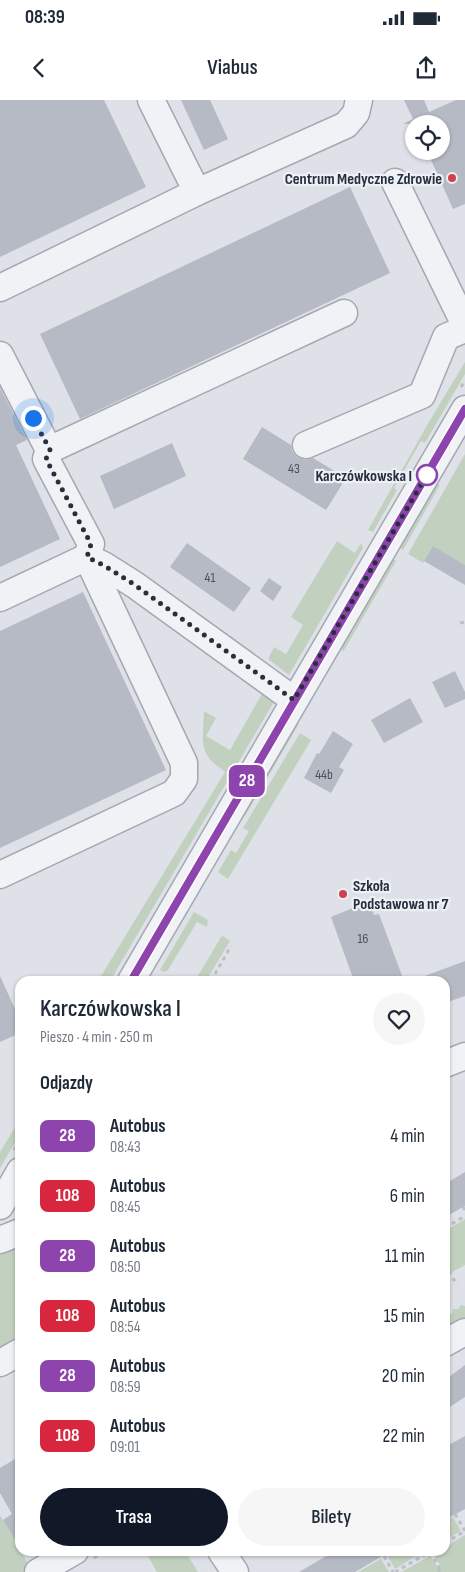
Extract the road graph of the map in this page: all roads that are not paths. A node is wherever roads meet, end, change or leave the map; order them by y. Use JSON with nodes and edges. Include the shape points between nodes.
{"nodes":[{"id":1,"x":151,"y":100,"type":"edge"},
{"id":2,"x":359,"y":100,"type":"edge"},
{"id":3,"x":395,"y":182,"type":"dead end"},
{"id":4,"x":197,"y":192,"type":"junction"},
{"id":5,"x":0,"y":288,"type":"edge"},
{"id":6,"x":344,"y":313,"type":"dead end"},
{"id":7,"x":465,"y":325,"type":"edge"},
{"id":8,"x":465,"y":329,"type":"edge"},
{"id":9,"x":0,"y":355,"type":"edge"},
{"id":10,"x":465,"y":410,"type":"edge"},
{"id":11,"x":306,"y":445,"type":"dead end"},
{"id":12,"x":50,"y":450,"type":"junction"},
{"id":13,"x":87,"y":557,"type":"junction"},
{"id":14,"x":0,"y":598,"type":"edge"},
{"id":15,"x":294,"y":700,"type":"junction"},
{"id":16,"x":0,"y":875,"type":"edge"},
{"id":17,"x":134,"y":976,"type":"edge"},
{"id":18,"x":465,"y":1056,"type":"edge"},
{"id":19,"x":450,"y":1062,"type":"edge"},
{"id":20,"x":15,"y":1180,"type":"edge"},
{"id":21,"x":0,"y":1206,"type":"edge"},
{"id":22,"x":15,"y":1234,"type":"edge"},
{"id":23,"x":0,"y":1240,"type":"edge"},
{"id":24,"x":465,"y":1332,"type":"edge"},
{"id":25,"x":450,"y":1340,"type":"edge"},
{"id":26,"x":15,"y":1355,"type":"edge"},
{"id":27,"x":0,"y":1363,"type":"edge"},
{"id":28,"x":66,"y":1556,"type":"edge"},
{"id":29,"x":224,"y":1556,"type":"edge"},
{"id":30,"x":38,"y":1572,"type":"edge"},
{"id":31,"x":235,"y":1572,"type":"edge"}],
"edges":[{"from":1,"to":4,"type":"street"},
{"from":2,"to":4,"type":"street","via":[[356,113],[346,125]]},
{"from":3,"to":7,"type":"street"},
{"from":4,"to":5,"type":"street"},
{"from":6,"to":12,"type":"street"},
{"from":8,"to":11,"type":"street","via":[[446,337],[422,395]]},
{"from":9,"to":12,"type":"street"},
{"from":10,"to":15,"type":"street"},
{"from":12,"to":13,"type":"street","via":[[46,459],[91,544]]},
{"from":13,"to":14,"type":"street"},
{"from":13,"to":15,"type":"street","via":[[135,585]]},
{"from":13,"to":16,"type":"street","via":[[184,764],[184,778],[174,793]]},
{"from":15,"to":17,"type":"street"},
{"from":18,"to":19,"type":"street"},
{"from":20,"to":21,"type":"street"},
{"from":22,"to":23,"type":"street"},
{"from":24,"to":25,"type":"street"},
{"from":26,"to":27,"type":"street"},
{"from":28,"to":30,"type":"street"},
{"from":29,"to":31,"type":"street"}]}
